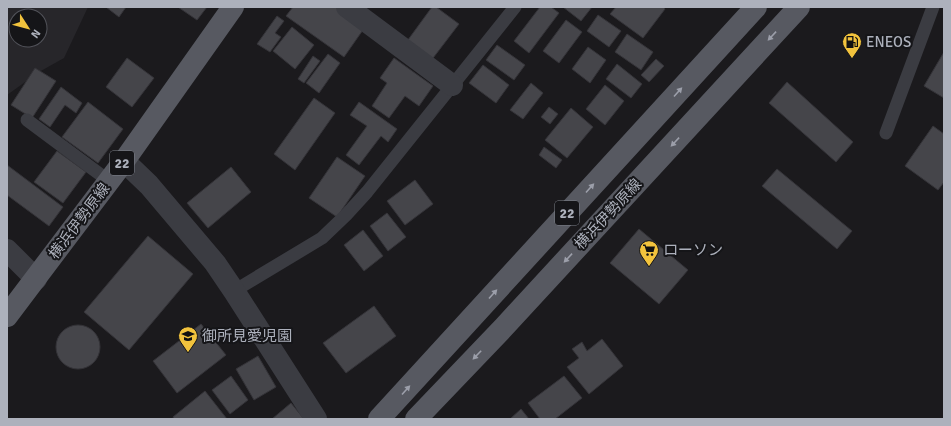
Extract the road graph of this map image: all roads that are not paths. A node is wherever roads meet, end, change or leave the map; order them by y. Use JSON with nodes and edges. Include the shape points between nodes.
{"nodes":[{"id":1,"x":233,"y":7,"type":"edge"},
{"id":2,"x":347,"y":7,"type":"edge"},
{"id":3,"x":515,"y":7,"type":"edge"},
{"id":4,"x":756,"y":7,"type":"edge"},
{"id":5,"x":799,"y":7,"type":"edge"},
{"id":6,"x":933,"y":7,"type":"edge"},
{"id":7,"x":452,"y":85,"type":"junction"},
{"id":8,"x":27,"y":120,"type":"dead end"},
{"id":9,"x":886,"y":133,"type":"dead end"},
{"id":10,"x":124,"y":160,"type":"junction"},
{"id":11,"x":109,"y":181,"type":"junction"},
{"id":12,"x":7,"y":250,"type":"edge"},
{"id":13,"x":36,"y":279,"type":"junction"},
{"id":14,"x":234,"y":291,"type":"junction"},
{"id":15,"x":7,"y":316,"type":"edge"},
{"id":16,"x":316,"y":419,"type":"edge"},
{"id":17,"x":379,"y":419,"type":"edge"},
{"id":18,"x":416,"y":419,"type":"edge"}],
"edges":[{"from":1,"to":10,"type":"main road","name":"横浜伊勢原線","number":"22"},
{"from":2,"to":7,"type":"street"},
{"from":3,"to":7,"type":"lane"},
{"from":17,"to":4,"type":"main road","name":"横浜伊勢原線","number":"22","one_way":true},
{"from":5,"to":18,"type":"main road","name":"横浜伊勢原線","number":"22","one_way":true},
{"from":6,"to":9,"type":"lane"},
{"from":7,"to":14,"type":"lane","via":[[367,192],[322,238]]},
{"from":8,"to":11,"type":"lane"},
{"from":10,"to":11,"type":"main road","name":"横浜伊勢原線","number":"22"},
{"from":10,"to":14,"type":"street","via":[[149,185],[215,263]]},
{"from":11,"to":13,"type":"main road","name":"横浜伊勢原線","number":"22"},
{"from":12,"to":13,"type":"street"},
{"from":13,"to":15,"type":"main road","name":"横浜伊勢原線","number":"22"},
{"from":14,"to":16,"type":"street"}]}
